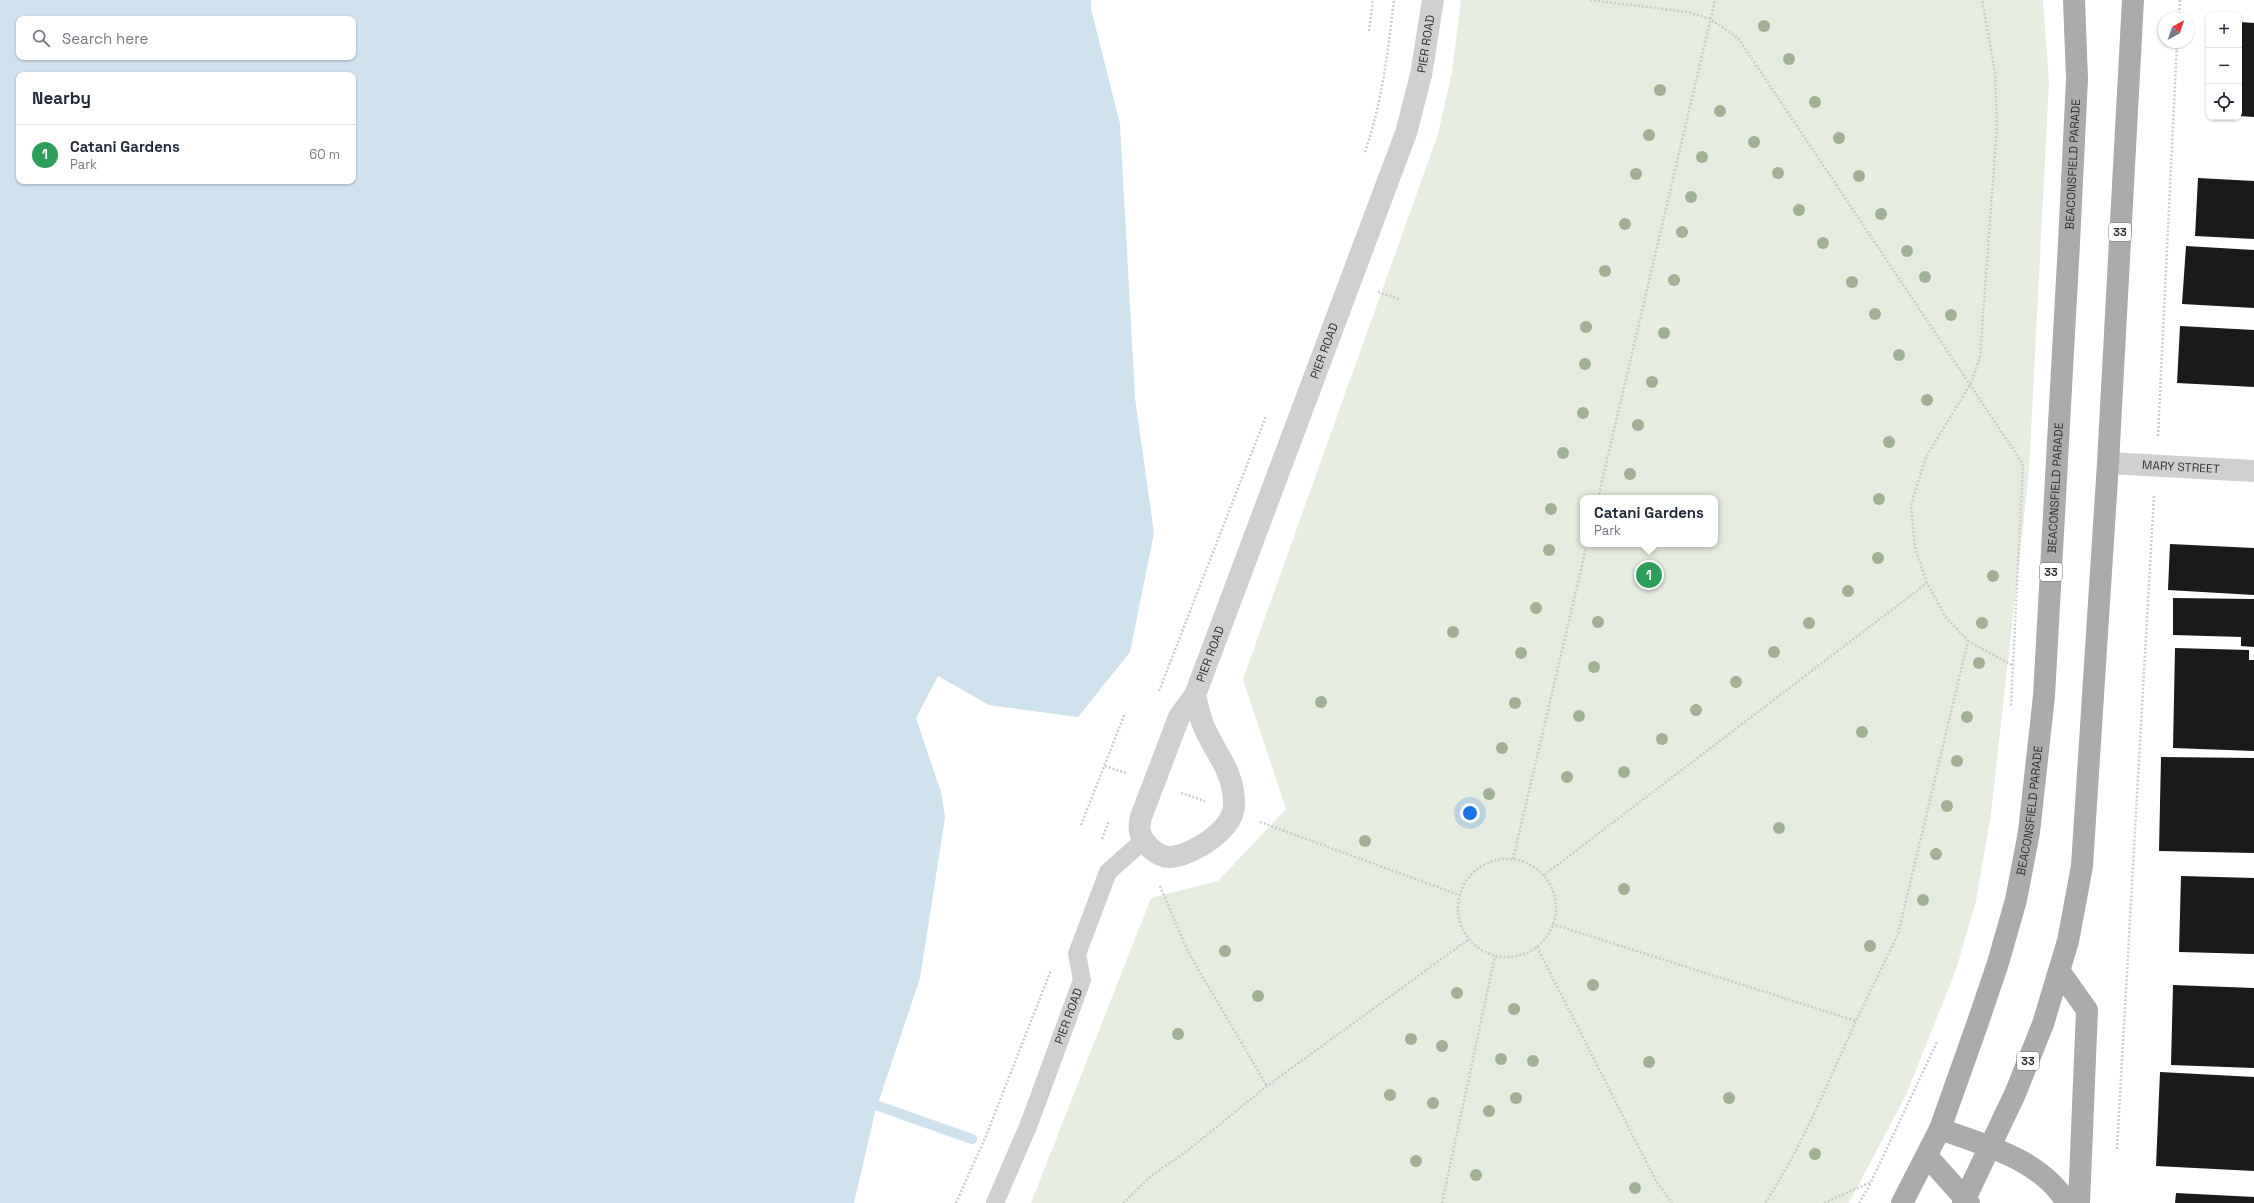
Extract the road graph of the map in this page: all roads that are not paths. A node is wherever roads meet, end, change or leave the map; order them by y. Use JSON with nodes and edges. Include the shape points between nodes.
{"nodes":[{"id":1,"x":1433,"y":0,"type":"edge"},
{"id":2,"x":2074,"y":0,"type":"edge"},
{"id":3,"x":2133,"y":0,"type":"edge"},
{"id":4,"x":2108,"y":463,"type":"junction"},
{"id":5,"x":2254,"y":471,"type":"edge"},
{"id":6,"x":1195,"y":695,"type":"junction"},
{"id":7,"x":1148,"y":845,"type":"junction"},
{"id":8,"x":2060,"y":972,"type":"junction"},
{"id":9,"x":1940,"y":1129,"type":"junction"},
{"id":10,"x":1990,"y":1147,"type":"junction"},
{"id":11,"x":1927,"y":1156,"type":"junction"},
{"id":12,"x":1965,"y":1202,"type":"edge"},
{"id":13,"x":995,"y":1203,"type":"edge"},
{"id":14,"x":1902,"y":1203,"type":"edge"},
{"id":15,"x":2067,"y":1203,"type":"edge"},
{"id":16,"x":2079,"y":1203,"type":"edge"}],
"edges":[{"from":1,"to":6,"type":"street","name":"PIER ROAD","via":[[1421,75],[1406,133]]},
{"from":2,"to":9,"type":"main road","name":"BEACONSFIELD PARADE","number":"33","via":[[2077,79],[2069,243],[2044,696],[2029,832],[2016,900],[1998,963]]},
{"from":3,"to":4,"type":"main road","number":"33"},
{"from":4,"to":5,"type":"street","name":"MARY STREET"},
{"from":4,"to":8,"type":"main road","number":"33","via":[[2082,866]]},
{"from":6,"to":7,"type":"street","name":"PIER ROAD","via":[[1179,717],[1141,817],[1140,831]]},
{"from":6,"to":7,"type":"street","name":"PIER ROAD","via":[[1202,723],[1228,772],[1234,795],[1234,812],[1217,834],[1191,851],[1170,857]]},
{"from":7,"to":13,"type":"lane","name":"PIER ROAD","via":[[1108,872],[1077,954],[1082,980],[1029,1124]]},
{"from":8,"to":10,"type":"main road","number":"33","via":[[2043,1024]]},
{"from":8,"to":16,"type":"main road","via":[[2087,1010]]},
{"from":9,"to":10,"type":"main road"},
{"from":9,"to":11,"type":"main road","name":"BEACONSFIELD PARADE","number":"33"},
{"from":10,"to":12,"type":"main road","number":"33"},
{"from":10,"to":15,"type":"main road","via":[[2035,1171],[2053,1185]]},
{"from":11,"to":12,"type":"main road"},
{"from":11,"to":14,"type":"main road","name":"BEACONSFIELD PARADE","number":"33"}]}
